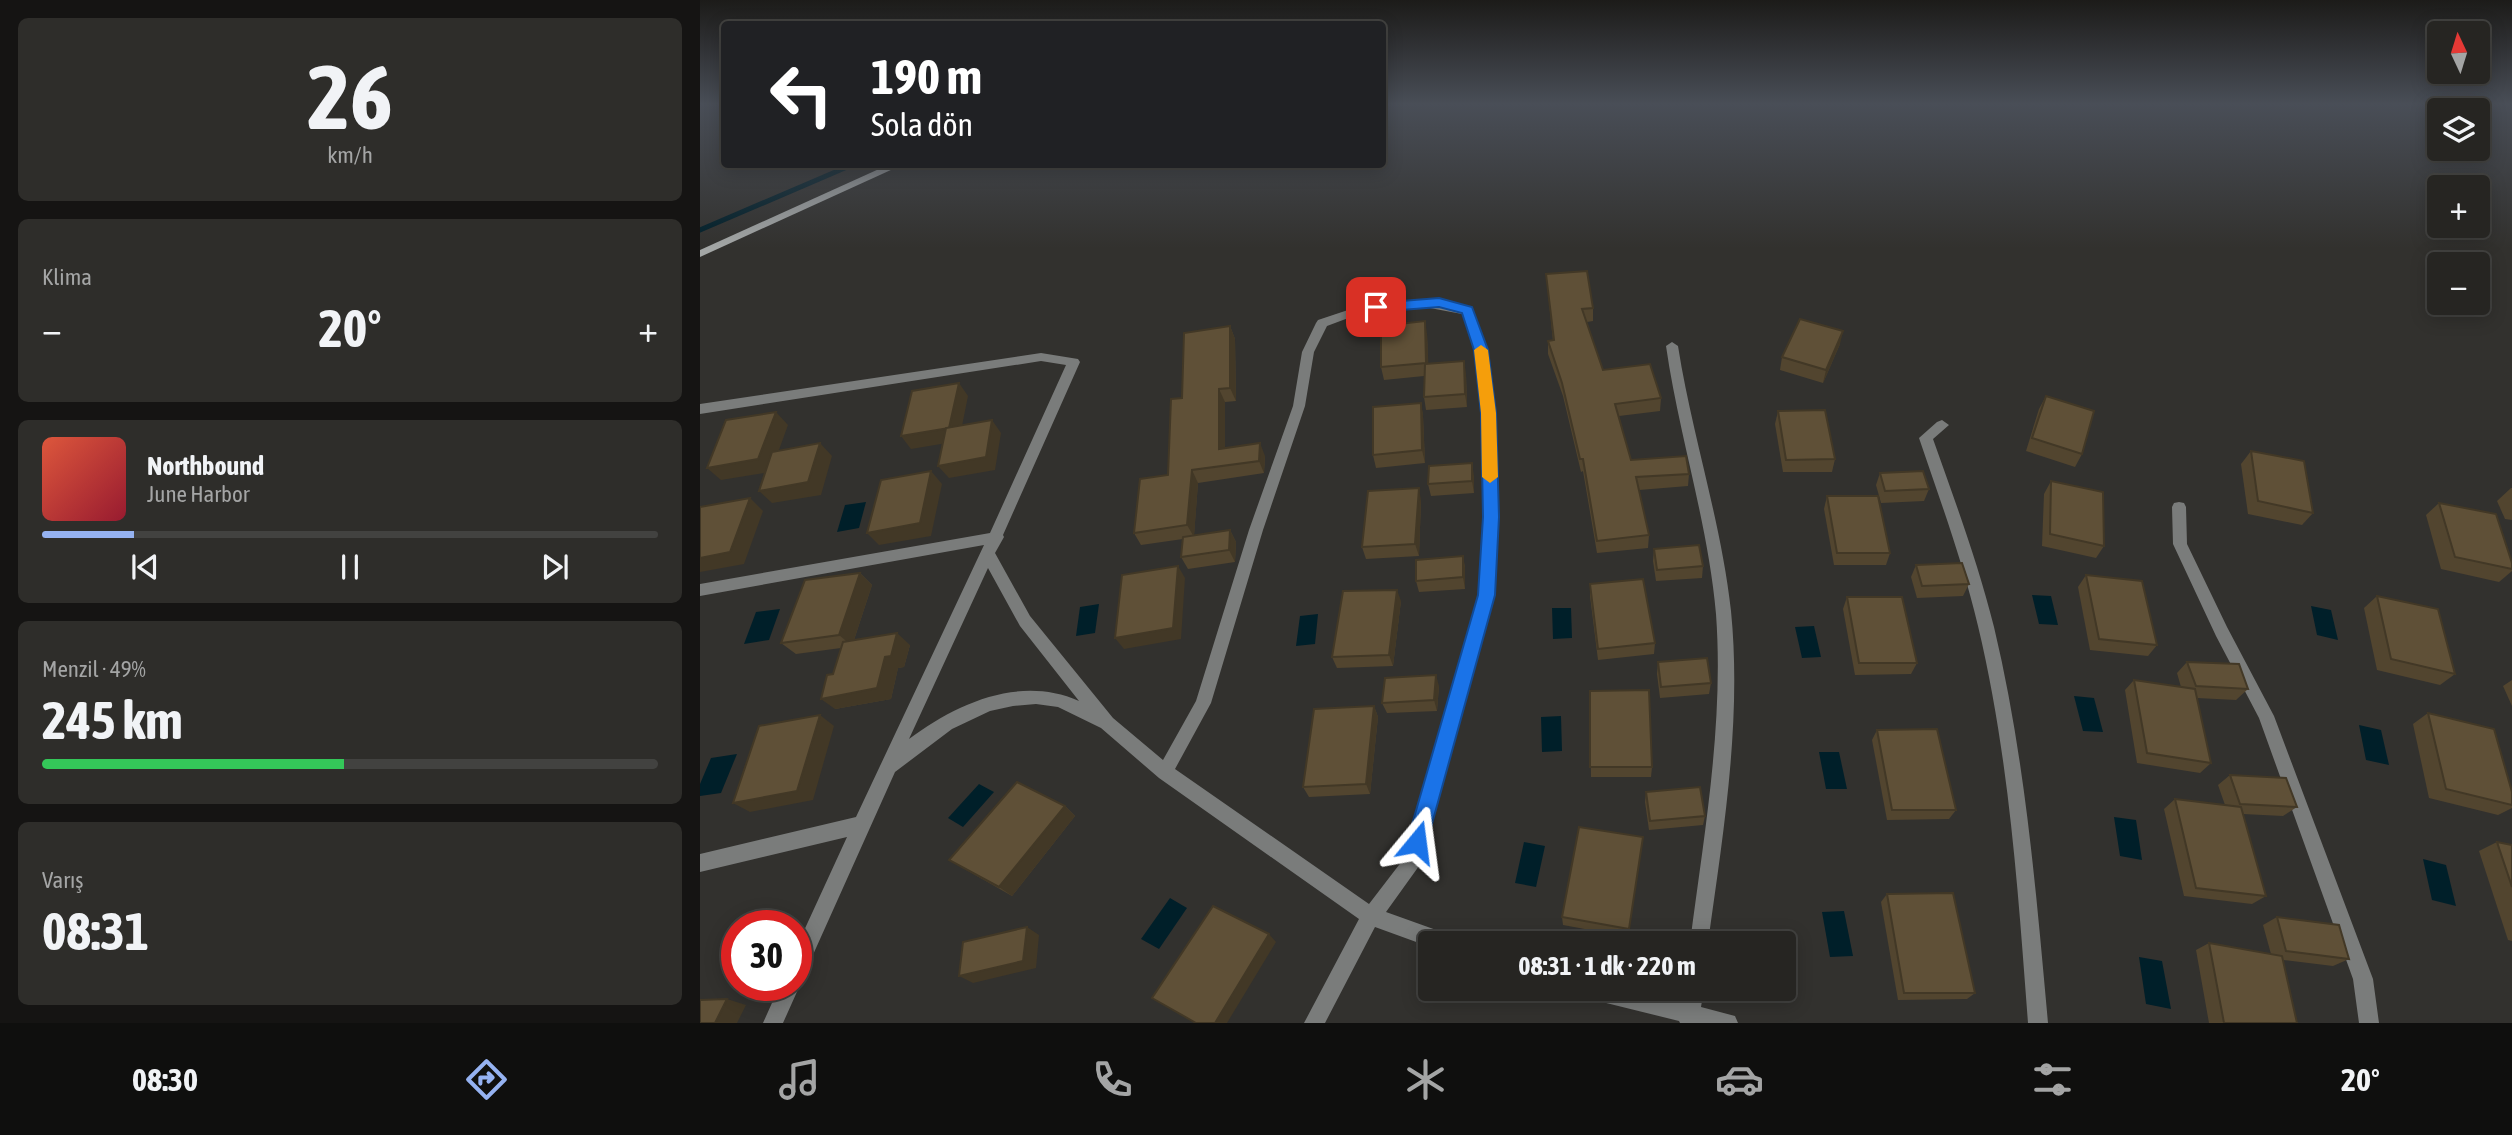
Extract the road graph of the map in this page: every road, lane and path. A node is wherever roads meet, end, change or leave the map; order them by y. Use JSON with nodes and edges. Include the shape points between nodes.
{"nodes":[{"id":1,"x":890,"y":168,"type":"edge"},
{"id":2,"x":700,"y":254,"type":"edge"},
{"id":3,"x":1672,"y":346,"type":"dead end"},
{"id":4,"x":700,"y":409,"type":"edge"},
{"id":5,"x":1942,"y":425,"type":"dead end"},
{"id":6,"x":2179,"y":507,"type":"dead end"},
{"id":7,"x":997,"y":537,"type":"junction"},
{"id":8,"x":989,"y":556,"type":"junction"},
{"id":9,"x":700,"y":590,"type":"edge"},
{"id":10,"x":1107,"y":723,"type":"junction"},
{"id":11,"x":884,"y":771,"type":"junction"},
{"id":12,"x":1165,"y":772,"type":"junction"},
{"id":13,"x":860,"y":825,"type":"junction"},
{"id":14,"x":700,"y":863,"type":"edge"},
{"id":15,"x":1371,"y":916,"type":"junction"},
{"id":16,"x":1700,"y":931,"type":"edge"},
{"id":17,"x":1418,"y":933,"type":"edge"},
{"id":18,"x":812,"y":934,"type":"edge"},
{"id":19,"x":783,"y":1001,"type":"edge"},
{"id":20,"x":1631,"y":1001,"type":"edge"},
{"id":21,"x":1690,"y":1018,"type":"edge"},
{"id":22,"x":773,"y":1023,"type":"edge"},
{"id":23,"x":1314,"y":1023,"type":"edge"},
{"id":24,"x":1728,"y":1023,"type":"edge"},
{"id":25,"x":2038,"y":1023,"type":"edge"},
{"id":26,"x":2369,"y":1023,"type":"edge"}],
"edges":[{"from":1,"to":2,"type":"main road"},
{"from":3,"to":16,"type":"street","via":[[1687,431],[1707,506],[1724,612],[1726,709]]},
{"from":4,"to":7,"type":"street","via":[[1041,357],[1074,362]]},
{"from":5,"to":25,"type":"street","via":[[1926,438],[1986,625],[2003,708],[2023,836]]},
{"from":6,"to":26,"type":"street","via":[[2180,544],[2266,716],[2363,979]]},
{"from":7,"to":8,"type":"street"},
{"from":7,"to":9,"type":"street"},
{"from":8,"to":10,"type":"street","via":[[1025,621]]},
{"from":8,"to":11,"type":"street"},
{"from":10,"to":11,"type":"street","via":[[1057,700],[990,704],[958,716],[916,741]]},
{"from":10,"to":12,"type":"street"},
{"from":11,"to":13,"type":"street"},
{"from":12,"to":15,"type":"street"},
{"from":12,"to":15,"type":"street","via":[[1203,703],[1299,405],[1308,352],[1322,323],[1349,311],[1402,304],[1439,303],[1467,311],[1481,350],[1489,413],[1487,595],[1410,866]]},
{"from":13,"to":14,"type":"street"},
{"from":13,"to":18,"type":"street"},
{"from":15,"to":17,"type":"street"},
{"from":15,"to":23,"type":"street"},
{"from":19,"to":22,"type":"street"},
{"from":20,"to":21,"type":"street"},
{"from":21,"to":24,"type":"street"}]}
